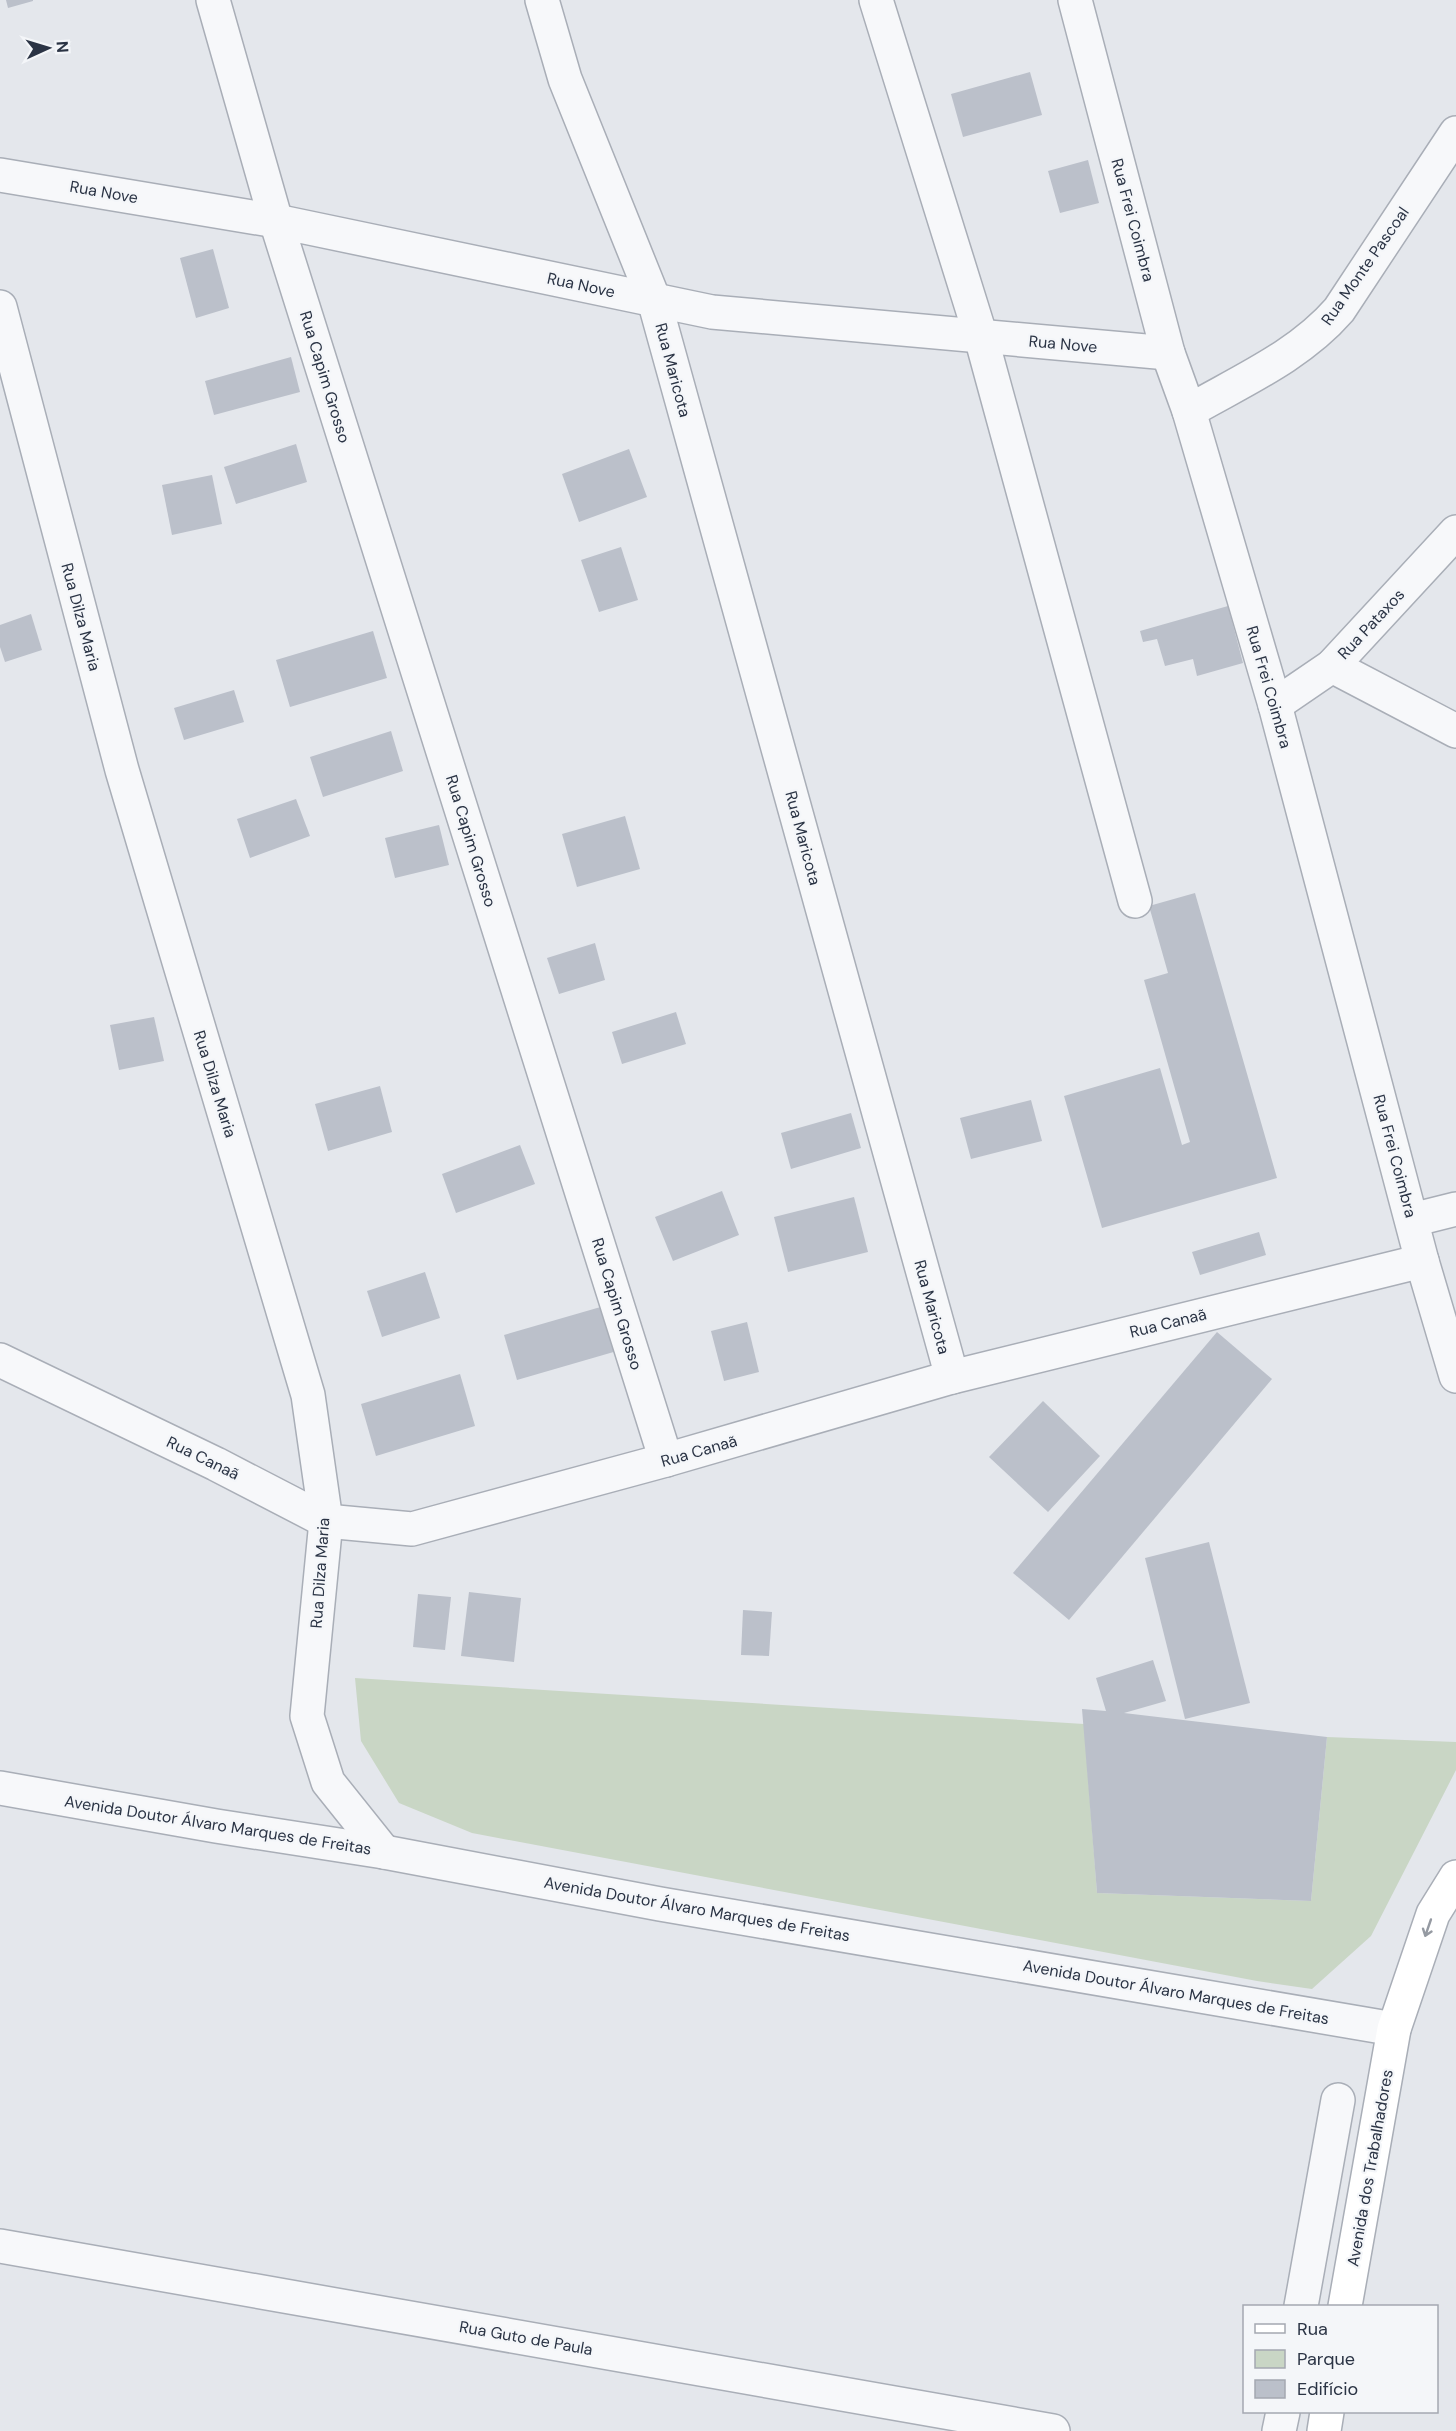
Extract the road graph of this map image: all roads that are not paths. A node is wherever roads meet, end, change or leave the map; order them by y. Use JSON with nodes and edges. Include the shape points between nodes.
{"nodes":[{"id":1,"x":213,"y":0,"type":"edge"},
{"id":2,"x":542,"y":0,"type":"edge"},
{"id":3,"x":876,"y":0,"type":"edge"},
{"id":4,"x":1075,"y":0,"type":"edge"},
{"id":5,"x":1456,"y":133,"type":"edge"},
{"id":6,"x":0,"y":175,"type":"edge"},
{"id":7,"x":276,"y":221,"type":"junction"},
{"id":8,"x":654,"y":300,"type":"junction"},
{"id":9,"x":0,"y":307,"type":"edge"},
{"id":10,"x":981,"y":337,"type":"junction"},
{"id":11,"x":1168,"y":352,"type":"junction"},
{"id":12,"x":1189,"y":411,"type":"junction"},
{"id":13,"x":1456,"y":532,"type":"edge"},
{"id":14,"x":1332,"y":666,"type":"junction"},
{"id":15,"x":1275,"y":705,"type":"junction"},
{"id":16,"x":1456,"y":730,"type":"edge"},
{"id":17,"x":1135,"y":901,"type":"dead end"},
{"id":18,"x":1456,"y":1209,"type":"edge"},
{"id":19,"x":1412,"y":1220,"type":"junction"},
{"id":20,"x":1422,"y":1260,"type":"junction"},
{"id":21,"x":0,"y":1360,"type":"edge"},
{"id":22,"x":1456,"y":1376,"type":"edge"},
{"id":23,"x":952,"y":1377,"type":"junction"},
{"id":24,"x":666,"y":1460,"type":"junction"},
{"id":25,"x":326,"y":1521,"type":"junction"},
{"id":26,"x":0,"y":1788,"type":"edge"},
{"id":27,"x":384,"y":1852,"type":"junction"},
{"id":28,"x":1456,"y":1878,"type":"edge"},
{"id":29,"x":1394,"y":2029,"type":"junction"},
{"id":30,"x":1338,"y":2100,"type":"dead end"},
{"id":31,"x":0,"y":2246,"type":"edge"},
{"id":32,"x":1301,"y":2305,"type":"edge"},
{"id":33,"x":1346,"y":2305,"type":"edge"},
{"id":34,"x":1283,"y":2413,"type":"edge"},
{"id":35,"x":1327,"y":2413,"type":"edge"},
{"id":36,"x":1053,"y":2431,"type":"edge"},
{"id":37,"x":1279,"y":2431,"type":"edge"},
{"id":38,"x":1324,"y":2431,"type":"edge"}],
"edges":[{"from":1,"to":7,"type":"street","name":"Rua Capim Grosso"},
{"from":2,"to":8,"type":"street","name":"Rua Maricota","via":[[565,79]]},
{"from":3,"to":10,"type":"street"},
{"from":4,"to":11,"type":"street","name":"Rua Frei Coimbra"},
{"from":5,"to":12,"type":"street","name":"Rua Monte Pascoal","via":[[1324,327],[1304,345]]},
{"from":6,"to":7,"type":"street","name":"Rua Nove"},
{"from":7,"to":8,"type":"street","name":"Rua Nove"},
{"from":7,"to":24,"type":"street","name":"Rua Capim Grosso"},
{"from":8,"to":10,"type":"street","name":"Rua Nove","via":[[712,312]]},
{"from":8,"to":23,"type":"street","name":"Rua Maricota"},
{"from":9,"to":25,"type":"street","name":"Rua Dilza Maria","via":[[122,770],[308,1395]]},
{"from":10,"to":11,"type":"street","name":"Rua Nove"},
{"from":10,"to":17,"type":"street"},
{"from":11,"to":12,"type":"street","name":"Rua Frei Coimbra"},
{"from":12,"to":15,"type":"street","name":"Rua Frei Coimbra"},
{"from":13,"to":14,"type":"street","name":"Rua Pataxos"},
{"from":14,"to":15,"type":"street","name":"Rua Pataxos"},
{"from":14,"to":16,"type":"street"},
{"from":15,"to":19,"type":"street","name":"Rua Frei Coimbra"},
{"from":18,"to":19,"type":"street"},
{"from":19,"to":20,"type":"street","name":"Rua Frei Coimbra"},
{"from":20,"to":22,"type":"street","name":"Rua Frei Coimbra"},
{"from":20,"to":23,"type":"street","name":"Rua Canaã"},
{"from":21,"to":25,"type":"street","name":"Rua Canaã"},
{"from":23,"to":24,"type":"street","name":"Rua Canaã"},
{"from":24,"to":25,"type":"street","name":"Rua Canaã","via":[[412,1529]]},
{"from":25,"to":27,"type":"street","name":"Rua Dilza Maria","via":[[307,1716],[328,1782]]},
{"from":26,"to":27,"type":"street","name":"Avenida Doutor Álvaro Marques de Freitas"},
{"from":27,"to":29,"type":"street","name":"Avenida Doutor Álvaro Marques de Freitas","via":[[660,1904]]},
{"from":28,"to":29,"type":"street","name":"Avenida dos Trabalhadores","one_way":true,"via":[[1433,1914]]},
{"from":29,"to":33,"type":"street","name":"Avenida dos Trabalhadores"},
{"from":30,"to":32,"type":"street"},
{"from":31,"to":36,"type":"street","name":"Rua Guto de Paula"},
{"from":34,"to":37,"type":"street"},
{"from":35,"to":38,"type":"street"}]}
